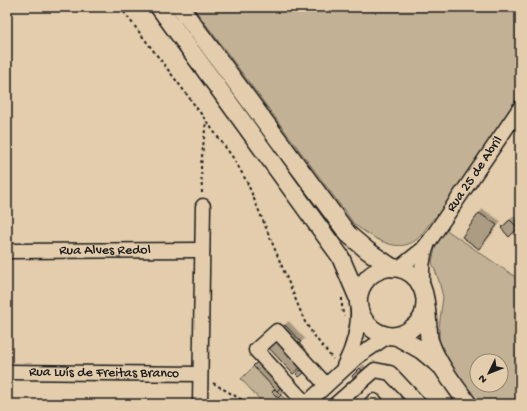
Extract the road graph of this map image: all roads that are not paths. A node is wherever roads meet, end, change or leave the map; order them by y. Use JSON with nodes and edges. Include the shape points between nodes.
{"nodes":[{"id":1,"x":159,"y":7,"type":"edge"},
{"id":2,"x":180,"y":7,"type":"edge"},
{"id":3,"x":520,"y":108,"type":"edge"},
{"id":4,"x":203,"y":206,"type":"road end"},
{"id":5,"x":430,"y":240,"type":"junction"},
{"id":6,"x":202,"y":250,"type":"junction"},
{"id":7,"x":7,"y":251,"type":"edge"},
{"id":8,"x":395,"y":268,"type":"junction"},
{"id":9,"x":424,"y":293,"type":"junction"},
{"id":10,"x":353,"y":300,"type":"junction"},
{"id":11,"x":392,"y":336,"type":"junction"},
{"id":12,"x":339,"y":366,"type":"junction"},
{"id":13,"x":7,"y":372,"type":"edge"},
{"id":14,"x":445,"y":372,"type":"junction"},
{"id":15,"x":200,"y":374,"type":"junction"},
{"id":16,"x":326,"y":385,"type":"junction"},
{"id":17,"x":200,"y":404,"type":"edge"},
{"id":18,"x":306,"y":404,"type":"edge"},
{"id":19,"x":336,"y":404,"type":"edge"},
{"id":20,"x":371,"y":404,"type":"edge"},
{"id":21,"x":377,"y":404,"type":"edge"},
{"id":22,"x":419,"y":404,"type":"edge"},
{"id":23,"x":468,"y":404,"type":"edge"}],
"edges":[{"from":1,"to":10,"type":"main road","via":[[340,256]]},
{"from":2,"to":8,"type":"main road","via":[[348,234],[368,251]]},
{"from":3,"to":5,"type":"street","name":"Rua 25 de Abril"},
{"from":4,"to":6,"type":"street"},
{"from":5,"to":8,"type":"street","via":[[419,253]]},
{"from":5,"to":9,"type":"street","via":[[422,266]]},
{"from":6,"to":7,"type":"street","name":"Rua Alves Redol"},
{"from":6,"to":15,"type":"street"},
{"from":8,"to":9,"type":"main road","via":[[408,272],[416,279]]},
{"from":8,"to":10,"type":"main road","via":[[384,269],[369,277]]},
{"from":9,"to":11,"type":"main road","via":[[424,312],[418,323],[408,332]]},
{"from":9,"to":14,"type":"main road","via":[[429,340]]},
{"from":10,"to":11,"type":"main road","via":[[368,326],[377,333]]},
{"from":10,"to":12,"type":"street","via":[[358,328],[353,347]]},
{"from":11,"to":12,"type":"street"},
{"from":11,"to":14,"type":"main road","via":[[432,358]]},
{"from":12,"to":16,"type":"street"},
{"from":13,"to":15,"type":"street","name":"Rua Luís de Freitas Branco"},
{"from":14,"to":23,"type":"main road"},
{"from":15,"to":17,"type":"street"},
{"from":16,"to":18,"type":"street"},
{"from":16,"to":18,"type":"street","via":[[277,331],[256,350]]},
{"from":19,"to":22,"type":"street","via":[[375,370],[390,372]]},
{"from":20,"to":21,"type":"street","via":[[374,401]]}]}
